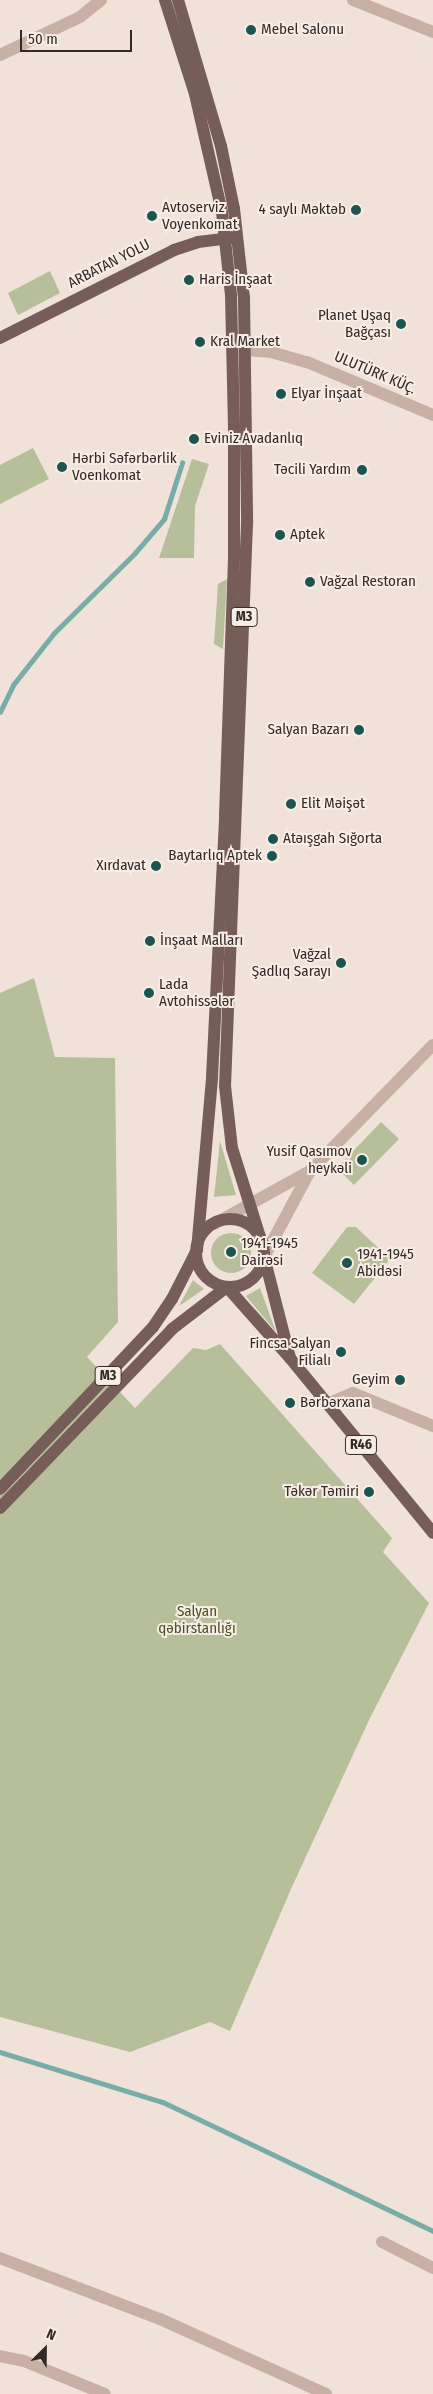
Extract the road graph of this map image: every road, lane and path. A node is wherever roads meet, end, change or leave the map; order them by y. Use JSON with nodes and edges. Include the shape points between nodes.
{"nodes":[{"id":1,"x":101,"y":0,"type":"edge"},
{"id":2,"x":166,"y":0,"type":"edge"},
{"id":3,"x":178,"y":0,"type":"edge"},
{"id":4,"x":353,"y":0,"type":"edge"},
{"id":5,"x":433,"y":32,"type":"edge"},
{"id":6,"x":0,"y":55,"type":"edge"},
{"id":7,"x":232,"y":238,"type":"junction"},
{"id":8,"x":0,"y":338,"type":"edge"},
{"id":9,"x":245,"y":350,"type":"junction"},
{"id":10,"x":433,"y":415,"type":"edge"},
{"id":11,"x":433,"y":1045,"type":"edge"},
{"id":12,"x":310,"y":1171,"type":"junction"},
{"id":13,"x":249,"y":1204,"type":"junction"},
{"id":14,"x":214,"y":1224,"type":"junction"},
{"id":15,"x":260,"y":1237,"type":"junction"},
{"id":16,"x":197,"y":1250,"type":"junction"},
{"id":17,"x":264,"y":1257,"type":"junction"},
{"id":18,"x":227,"y":1287,"type":"junction"},
{"id":19,"x":290,"y":1358,"type":"junction"},
{"id":20,"x":327,"y":1404,"type":"junction"},
{"id":21,"x":433,"y":1426,"type":"edge"},
{"id":22,"x":0,"y":1489,"type":"edge"},
{"id":23,"x":0,"y":1508,"type":"edge"},
{"id":24,"x":433,"y":1533,"type":"edge"},
{"id":25,"x":382,"y":2242,"type":"dead end"},
{"id":26,"x":0,"y":2258,"type":"edge"},
{"id":27,"x":433,"y":2268,"type":"edge"},
{"id":28,"x":0,"y":2356,"type":"edge"},
{"id":29,"x":105,"y":2394,"type":"edge"},
{"id":30,"x":326,"y":2394,"type":"edge"}],
"edges":[{"from":1,"to":6,"type":"street","via":[[80,17]]},
{"from":2,"to":7,"type":"main road"},
{"from":3,"to":7,"type":"main road","number":"M3","via":[[222,146]]},
{"from":4,"to":5,"type":"street"},
{"from":7,"to":8,"type":"main road","name":"ARBATAN YOLU","via":[[174,250]]},
{"from":7,"to":9,"type":"main road","number":"M3"},
{"from":7,"to":16,"type":"main road","via":[[234,555],[212,1077]]},
{"from":9,"to":10,"type":"street","name":"ULUTÜRK KÜÇ.","via":[[271,352],[307,362]]},
{"from":9,"to":13,"type":"main road","number":"M3","via":[[246,547],[225,1086],[230,1139]]},
{"from":11,"to":12,"type":"street"},
{"from":12,"to":13,"type":"street"},
{"from":12,"to":17,"type":"street"},
{"from":13,"to":14,"type":"street"},
{"from":13,"to":15,"type":"main road","number":"M3"},
{"from":14,"to":15,"type":"main road","via":[[224,1220],[244,1223]]},
{"from":14,"to":16,"type":"main road","via":[[205,1231]]},
{"from":15,"to":17,"type":"main road"},
{"from":16,"to":18,"type":"main road","via":[[201,1270],[217,1284]]},
{"from":16,"to":22,"type":"main road","number":"M3","via":[[172,1300],[153,1327]]},
{"from":17,"to":18,"type":"main road","via":[[262,1267],[248,1283]]},
{"from":17,"to":19,"type":"main road"},
{"from":18,"to":19,"type":"main road"},
{"from":18,"to":23,"type":"main road","via":[[172,1329]]},
{"from":19,"to":20,"type":"main road","number":"R46"},
{"from":20,"to":21,"type":"street","via":[[353,1393]]},
{"from":20,"to":24,"type":"main road","number":"R46"},
{"from":25,"to":27,"type":"street"},
{"from":26,"to":30,"type":"street","via":[[160,2319]]},
{"from":28,"to":29,"type":"street","via":[[24,2361]]}]}
